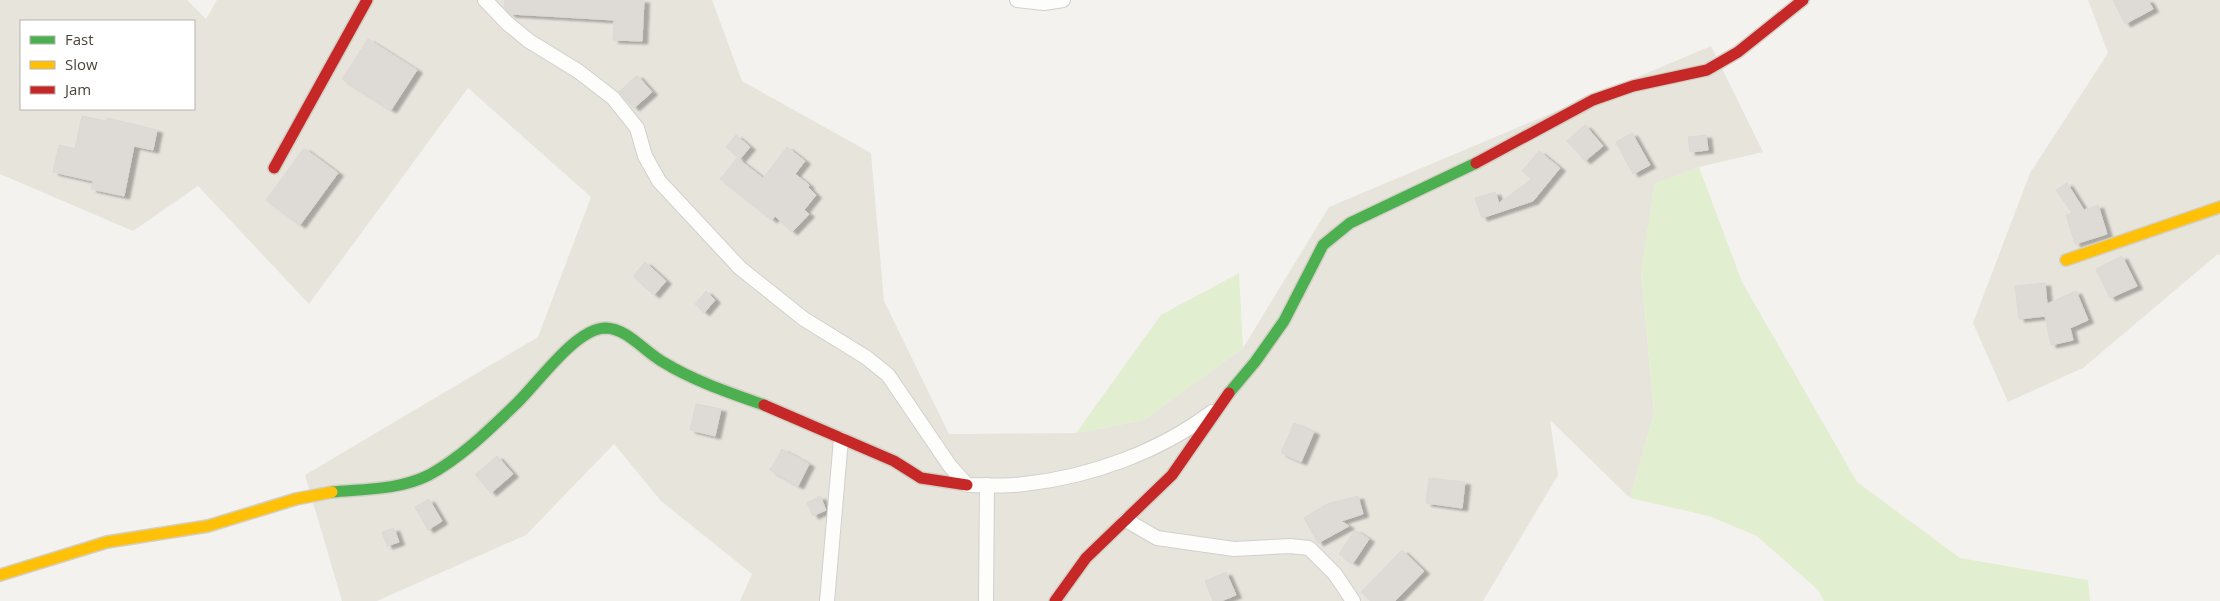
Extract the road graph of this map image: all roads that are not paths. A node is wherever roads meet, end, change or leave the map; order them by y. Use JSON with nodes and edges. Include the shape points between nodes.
{"nodes":[{"id":1,"x":367,"y":0,"type":"edge"},
{"id":2,"x":485,"y":0,"type":"edge"},
{"id":3,"x":1017,"y":0,"type":"edge"},
{"id":4,"x":1063,"y":0,"type":"edge"},
{"id":5,"x":1803,"y":0,"type":"edge"},
{"id":6,"x":274,"y":168,"type":"dead end"},
{"id":7,"x":2220,"y":207,"type":"edge"},
{"id":8,"x":2066,"y":260,"type":"dead end"},
{"id":9,"x":1217,"y":408,"type":"junction"},
{"id":10,"x":841,"y":439,"type":"junction"},
{"id":11,"x":967,"y":485,"type":"junction"},
{"id":12,"x":987,"y":485,"type":"junction"},
{"id":13,"x":1126,"y":520,"type":"junction"},
{"id":14,"x":0,"y":575,"type":"edge"},
{"id":15,"x":827,"y":601,"type":"edge"},
{"id":16,"x":986,"y":601,"type":"edge"},
{"id":17,"x":1055,"y":601,"type":"edge"},
{"id":18,"x":1353,"y":601,"type":"edge"}],
"edges":[{"from":1,"to":6,"type":"street"},
{"from":2,"to":11,"type":"street","via":[[529,41],[578,70],[613,98],[637,128],[645,156],[659,181],[740,268],[804,319],[888,375],[950,466]]},
{"from":3,"to":4,"type":"street","via":[[1044,3]]},
{"from":5,"to":9,"type":"street","via":[[1738,52],[1707,70],[1633,86],[1593,100],[1350,223],[1323,245],[1284,321]]},
{"from":7,"to":8,"type":"street"},
{"from":9,"to":12,"type":"street","via":[[1187,430],[1140,453],[1087,472],[1024,484]]},
{"from":9,"to":13,"type":"street","via":[[1172,475]]},
{"from":10,"to":11,"type":"street","via":[[894,461],[921,478]]},
{"from":10,"to":14,"type":"street","via":[[704,383],[662,362],[623,333],[605,328],[587,333],[464,451],[428,475],[394,486],[296,499],[208,526],[107,542]]},
{"from":10,"to":15,"type":"street"},
{"from":11,"to":12,"type":"street"},
{"from":12,"to":16,"type":"street"},
{"from":13,"to":17,"type":"street","via":[[1086,558]]},
{"from":13,"to":18,"type":"street","via":[[1157,538],[1234,549],[1309,548],[1335,574]]}]}
